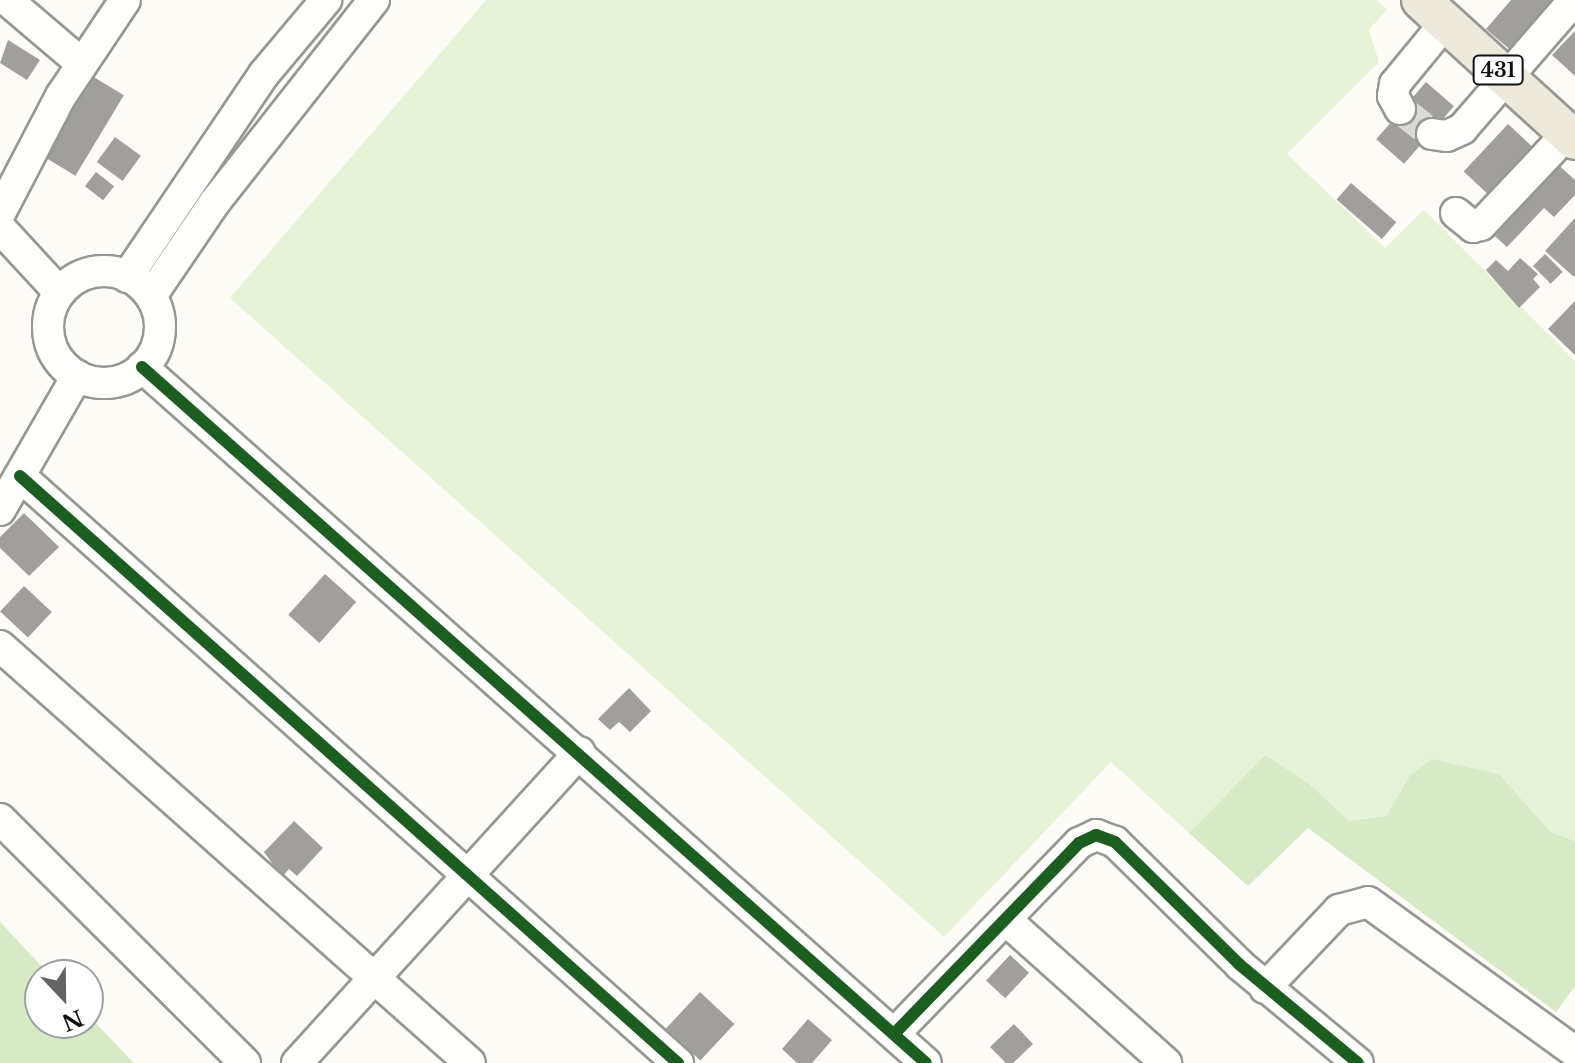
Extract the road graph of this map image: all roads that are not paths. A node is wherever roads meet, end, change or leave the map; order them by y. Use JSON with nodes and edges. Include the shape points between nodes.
{"nodes":[{"id":1,"x":7,"y":0,"type":"edge"},
{"id":2,"x":125,"y":0,"type":"edge"},
{"id":3,"x":326,"y":0,"type":"edge"},
{"id":4,"x":374,"y":0,"type":"edge"},
{"id":5,"x":1574,"y":0,"type":"edge"},
{"id":6,"x":1434,"y":11,"type":"edge"},
{"id":7,"x":81,"y":63,"type":"junction"},
{"id":8,"x":1508,"y":80,"type":"junction"},
{"id":9,"x":1400,"y":109,"type":"dead end"},
{"id":10,"x":1432,"y":134,"type":"dead end"},
{"id":11,"x":1571,"y":137,"type":"edge"},
{"id":12,"x":0,"y":213,"type":"edge"},
{"id":13,"x":1456,"y":213,"type":"dead end"},
{"id":14,"x":0,"y":228,"type":"edge"},
{"id":15,"x":127,"y":277,"type":"junction"},
{"id":16,"x":60,"y":293,"type":"junction"},
{"id":17,"x":151,"y":296,"type":"junction"},
{"id":18,"x":142,"y":367,"type":"junction"},
{"id":19,"x":77,"y":376,"type":"junction"},
{"id":20,"x":20,"y":476,"type":"junction"},
{"id":21,"x":0,"y":510,"type":"edge"},
{"id":22,"x":0,"y":646,"type":"edge"},
{"id":23,"x":580,"y":752,"type":"junction"},
{"id":24,"x":0,"y":819,"type":"edge"},
{"id":25,"x":467,"y":875,"type":"junction"},
{"id":26,"x":1006,"y":920,"type":"junction"},
{"id":27,"x":372,"y":978,"type":"junction"},
{"id":28,"x":1265,"y":988,"type":"junction"},
{"id":29,"x":894,"y":1034,"type":"junction"},
{"id":30,"x":1575,"y":1052,"type":"edge"},
{"id":31,"x":245,"y":1063,"type":"edge"},
{"id":32,"x":297,"y":1063,"type":"edge"},
{"id":33,"x":470,"y":1063,"type":"edge"},
{"id":34,"x":678,"y":1063,"type":"edge"},
{"id":35,"x":926,"y":1063,"type":"edge"},
{"id":36,"x":1166,"y":1063,"type":"edge"},
{"id":37,"x":1358,"y":1063,"type":"edge"}],
"edges":[{"from":1,"to":7,"type":"street"},
{"from":2,"to":7,"type":"street"},
{"from":3,"to":15,"type":"street","via":[[264,74]]},
{"from":4,"to":17,"type":"street","via":[[215,202]]},
{"from":5,"to":8,"type":"street"},
{"from":6,"to":8,"type":"main road","number":"431"},
{"from":6,"to":9,"type":"street","via":[[1395,84],[1393,96]]},
{"from":7,"to":12,"type":"street"},
{"from":8,"to":10,"type":"street","via":[[1462,129],[1447,136]]},
{"from":8,"to":11,"type":"main road","number":"431"},
{"from":11,"to":13,"type":"street","via":[[1481,225],[1473,227]]},
{"from":14,"to":16,"type":"street"},
{"from":15,"to":16,"type":"street","via":[[83,275]]},
{"from":15,"to":17,"type":"street"},
{"from":16,"to":19,"type":"street","via":[[51,307],[49,338],[54,354]]},
{"from":17,"to":18,"type":"street","via":[[158,341]]},
{"from":18,"to":19,"type":"street","via":[[118,381]]},
{"from":18,"to":23,"type":"street"},
{"from":19,"to":20,"type":"street"},
{"from":20,"to":21,"type":"street"},
{"from":20,"to":25,"type":"street"},
{"from":22,"to":27,"type":"street"},
{"from":23,"to":25,"type":"street"},
{"from":23,"to":29,"type":"street"},
{"from":24,"to":31,"type":"street"},
{"from":25,"to":27,"type":"street"},
{"from":25,"to":34,"type":"street"},
{"from":26,"to":28,"type":"street","via":[[1079,843],[1106,836]]},
{"from":26,"to":29,"type":"street"},
{"from":26,"to":36,"type":"street"},
{"from":27,"to":32,"type":"street"},
{"from":27,"to":33,"type":"street"},
{"from":28,"to":30,"type":"street","via":[[1339,910],[1368,902]]},
{"from":28,"to":37,"type":"street"},
{"from":29,"to":35,"type":"street"}]}
